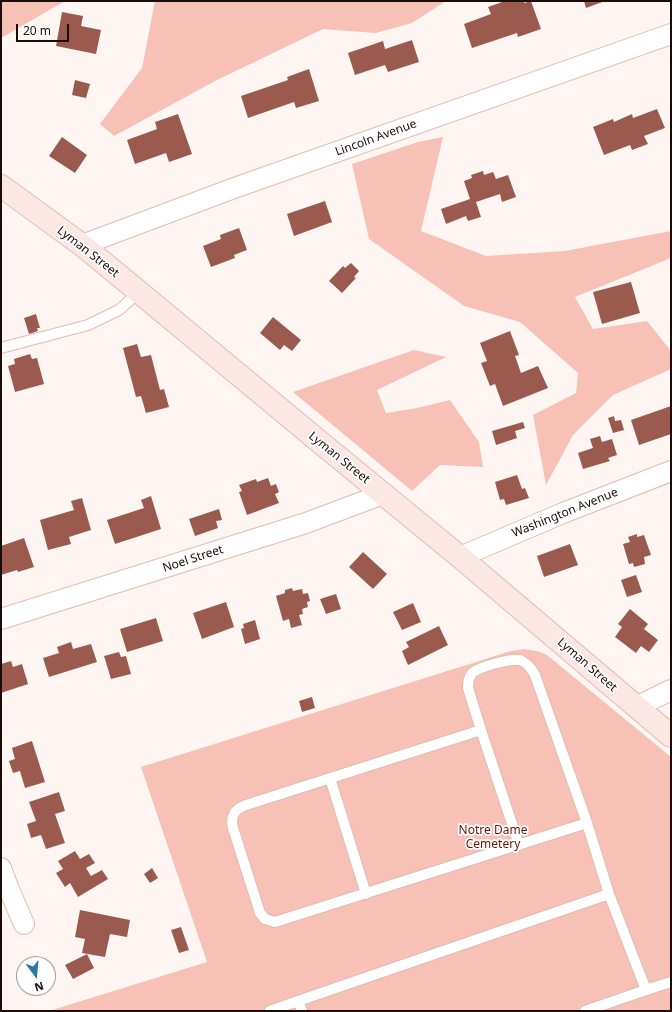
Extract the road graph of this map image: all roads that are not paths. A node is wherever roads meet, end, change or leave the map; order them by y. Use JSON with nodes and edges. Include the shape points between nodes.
{"nodes":[{"id":1,"x":671,"y":34,"type":"edge"},
{"id":2,"x":1,"y":186,"type":"edge"},
{"id":3,"x":82,"y":246,"type":"junction"},
{"id":4,"x":139,"y":292,"type":"junction"},
{"id":5,"x":1,"y":348,"type":"edge"},
{"id":6,"x":671,"y":471,"type":"edge"},
{"id":7,"x":383,"y":494,"type":"junction"},
{"id":8,"x":460,"y":557,"type":"junction"},
{"id":9,"x":1,"y":619,"type":"edge"},
{"id":10,"x":671,"y":690,"type":"edge"},
{"id":11,"x":636,"y":707,"type":"junction"},
{"id":12,"x":481,"y":730,"type":"junction"},
{"id":13,"x":671,"y":736,"type":"edge"},
{"id":14,"x":330,"y":778,"type":"junction"},
{"id":15,"x":587,"y":823,"type":"junction"},
{"id":16,"x":519,"y":845,"type":"junction"},
{"id":17,"x":1,"y":868,"type":"edge"},
{"id":18,"x":366,"y":894,"type":"junction"},
{"id":19,"x":608,"y":894,"type":"junction"},
{"id":20,"x":24,"y":924,"type":"dead end"},
{"id":21,"x":671,"y":982,"type":"edge"},
{"id":22,"x":646,"y":990,"type":"junction"},
{"id":23,"x":300,"y":1006,"type":"edge"},
{"id":24,"x":270,"y":1011,"type":"edge"},
{"id":25,"x":585,"y":1011,"type":"edge"}],
"edges":[{"from":1,"to":3,"type":"street","name":"Lincoln Avenue","via":[[237,186]]},
{"from":2,"to":3,"type":"main road","name":"Lyman Street"},
{"from":3,"to":4,"type":"main road","name":"Lyman Street"},
{"from":4,"to":5,"type":"lane","via":[[119,310],[88,325]]},
{"from":4,"to":7,"type":"main road","name":"Lyman Street"},
{"from":6,"to":8,"type":"street","name":"Washington Avenue"},
{"from":7,"to":8,"type":"main road","name":"Lyman Street"},
{"from":7,"to":9,"type":"street","name":"Noel Street","via":[[306,523]]},
{"from":8,"to":11,"type":"main road","name":"Lyman Street"},
{"from":10,"to":11,"type":"street"},
{"from":11,"to":13,"type":"main road","name":"Lyman Street"},
{"from":12,"to":14,"type":"lane"},
{"from":12,"to":15,"type":"lane","via":[[468,688],[471,675],[478,670],[509,660],[524,662],[535,675]]},
{"from":12,"to":16,"type":"lane"},
{"from":14,"to":18,"type":"lane"},
{"from":14,"to":18,"type":"lane","via":[[241,807],[232,818],[233,828],[260,913],[265,919],[281,921]]},
{"from":15,"to":16,"type":"lane"},
{"from":15,"to":19,"type":"lane"},
{"from":16,"to":18,"type":"lane"},
{"from":17,"to":20,"type":"street"},
{"from":19,"to":22,"type":"lane"},
{"from":19,"to":23,"type":"lane"},
{"from":21,"to":22,"type":"lane"},
{"from":22,"to":25,"type":"lane"},
{"from":23,"to":24,"type":"lane"}]}
